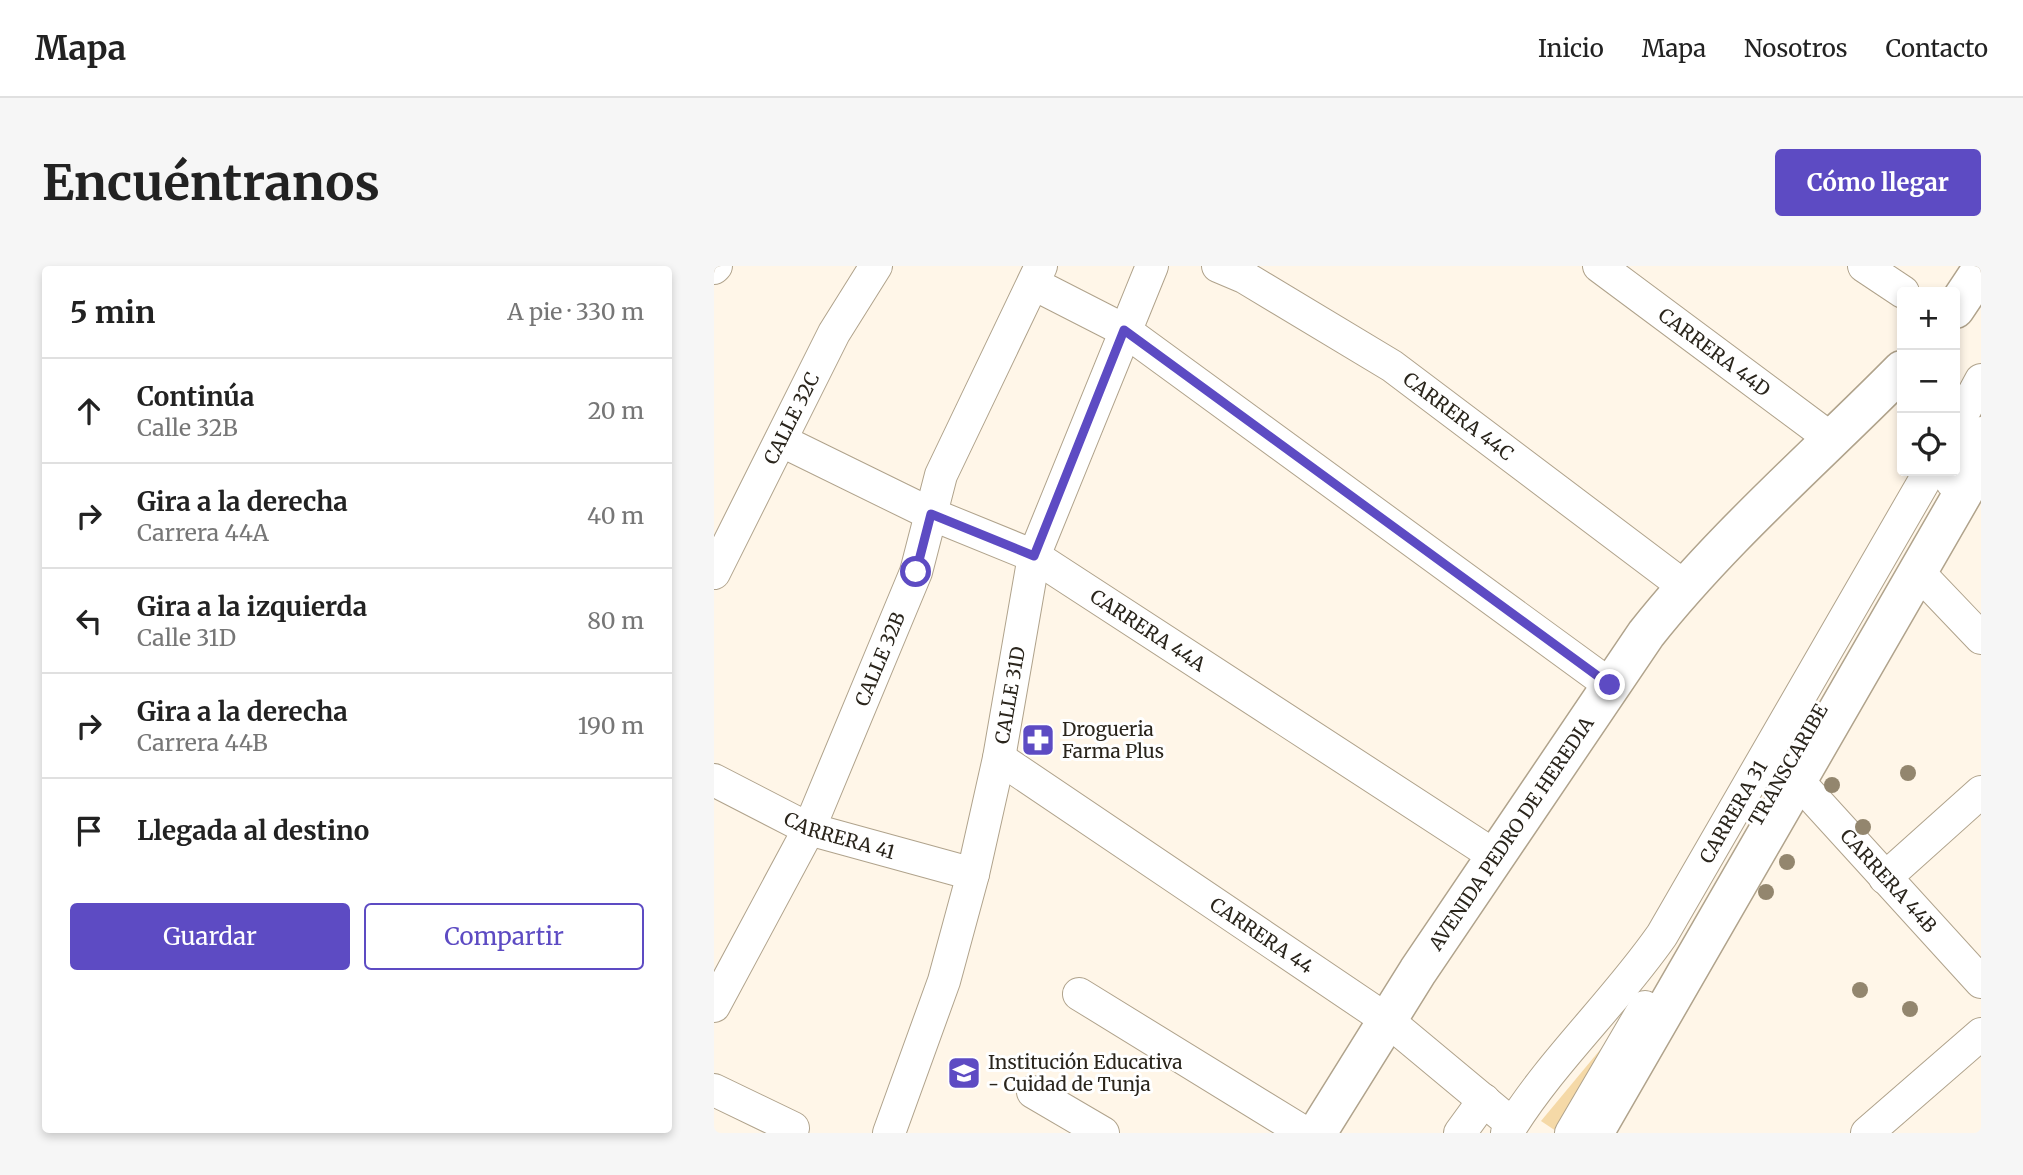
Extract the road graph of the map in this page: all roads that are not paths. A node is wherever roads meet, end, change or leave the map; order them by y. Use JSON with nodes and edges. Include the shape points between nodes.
{"nodes":[{"id":1,"x":876,"y":266,"type":"edge"},
{"id":2,"x":1152,"y":266,"type":"edge"},
{"id":3,"x":1218,"y":266,"type":"edge"},
{"id":4,"x":1599,"y":266,"type":"edge"},
{"id":5,"x":1864,"y":266,"type":"edge"},
{"id":6,"x":1981,"y":270,"type":"edge"},
{"id":7,"x":1038,"y":275,"type":"edge"},
{"id":8,"x":1897,"y":288,"type":"edge"},
{"id":9,"x":1960,"y":302,"type":"edge"},
{"id":10,"x":1124,"y":330,"type":"junction"},
{"id":11,"x":1897,"y":375,"type":"edge"},
{"id":12,"x":1981,"y":380,"type":"edge"},
{"id":13,"x":1981,"y":401,"type":"edge"},
{"id":14,"x":1960,"y":419,"type":"edge"},
{"id":15,"x":1981,"y":433,"type":"edge"},
{"id":16,"x":1830,"y":438,"type":"junction"},
{"id":17,"x":1960,"y":438,"type":"edge"},
{"id":18,"x":782,"y":441,"type":"junction"},
{"id":19,"x":1981,"y":462,"type":"edge"},
{"id":20,"x":1927,"y":476,"type":"edge"},
{"id":21,"x":1938,"y":476,"type":"edge"},
{"id":22,"x":931,"y":514,"type":"junction"},
{"id":23,"x":1034,"y":556,"type":"junction"},
{"id":24,"x":714,"y":572,"type":"edge"},
{"id":25,"x":1918,"y":572,"type":"junction"},
{"id":26,"x":1685,"y":587,"type":"junction"},
{"id":27,"x":1981,"y":638,"type":"edge"},
{"id":28,"x":1610,"y":685,"type":"junction"},
{"id":29,"x":999,"y":758,"type":"junction"},
{"id":30,"x":714,"y":780,"type":"edge"},
{"id":31,"x":1797,"y":780,"type":"junction"},
{"id":32,"x":1981,"y":792,"type":"edge"},
{"id":33,"x":809,"y":829,"type":"junction"},
{"id":34,"x":1495,"y":856,"type":"junction"},
{"id":35,"x":973,"y":874,"type":"junction"},
{"id":36,"x":1885,"y":877,"type":"junction"},
{"id":37,"x":1981,"y":982,"type":"edge"},
{"id":38,"x":1080,"y":994,"type":"dead end"},
{"id":39,"x":714,"y":1006,"type":"edge"},
{"id":40,"x":1387,"y":1020,"type":"junction"},
{"id":41,"x":1981,"y":1034,"type":"edge"},
{"id":42,"x":714,"y":1090,"type":"edge"},
{"id":43,"x":1033,"y":1092,"type":"dead end"},
{"id":44,"x":1484,"y":1100,"type":"junction"},
{"id":45,"x":793,"y":1128,"type":"dead end"},
{"id":46,"x":1514,"y":1130,"type":"edge"},
{"id":47,"x":889,"y":1133,"type":"edge"},
{"id":48,"x":1103,"y":1133,"type":"edge"},
{"id":49,"x":1305,"y":1133,"type":"edge"},
{"id":50,"x":1317,"y":1133,"type":"edge"},
{"id":51,"x":1460,"y":1133,"type":"edge"},
{"id":52,"x":1571,"y":1133,"type":"edge"},
{"id":53,"x":1594,"y":1133,"type":"edge"},
{"id":54,"x":1867,"y":1133,"type":"edge"}],
"edges":[{"from":1,"to":18,"type":"street","name":"CALLE 32C","via":[[834,333]]},
{"from":2,"to":10,"type":"street","name":"CALLE 31D"},
{"from":3,"to":26,"type":"street","name":"CARRERA 44C","via":[[1392,366]]},
{"from":4,"to":16,"type":"street","name":"CARRERA 44D"},
{"from":5,"to":8,"type":"street"},
{"from":6,"to":9,"type":"highway"},
{"from":7,"to":10,"type":"street"},
{"from":7,"to":22,"type":"street","name":"CALLE 32B","via":[[941,475]]},
{"from":10,"to":23,"type":"street","name":"CALLE 31D"},
{"from":10,"to":28,"type":"street"},
{"from":11,"to":16,"type":"highway","name":"AVENIDA PEDRO DE HEREDIA"},
{"from":12,"to":14,"type":"street"},
{"from":13,"to":17,"type":"street"},
{"from":15,"to":52,"type":"street","name":"TRANSCARIBE"},
{"from":16,"to":26,"type":"highway","name":"AVENIDA PEDRO DE HEREDIA"},
{"from":18,"to":22,"type":"street","name":"CARRERA 44A"},
{"from":18,"to":24,"type":"street","name":"CALLE 32C"},
{"from":19,"to":25,"type":"highway"},
{"from":20,"to":46,"type":"street","name":"CARRERA 31","via":[[1662,935],[1540,1083]]},
{"from":21,"to":46,"type":"street","name":"TRANSCARIBE","via":[[1678,926],[1628,1000]]},
{"from":22,"to":23,"type":"street","name":"CARRERA 44A"},
{"from":22,"to":33,"type":"street","name":"CALLE 32B","via":[[916,572]]},
{"from":23,"to":29,"type":"street","name":"CALLE 31D"},
{"from":23,"to":34,"type":"street","name":"CARRERA 44A"},
{"from":25,"to":27,"type":"street"},
{"from":25,"to":31,"type":"highway"},
{"from":26,"to":28,"type":"highway","name":"AVENIDA PEDRO DE HEREDIA"},
{"from":28,"to":34,"type":"highway","name":"AVENIDA PEDRO DE HEREDIA"},
{"from":29,"to":35,"type":"street","name":"CALLE 31D"},
{"from":29,"to":40,"type":"street","name":"CARRERA 44"},
{"from":30,"to":33,"type":"street","name":"CARRERA 41"},
{"from":31,"to":36,"type":"street","name":"CARRERA 44B"},
{"from":31,"to":53,"type":"highway"},
{"from":32,"to":36,"type":"street"},
{"from":33,"to":35,"type":"street","name":"CARRERA 41"},
{"from":33,"to":39,"type":"street","name":"CALLE 32B"},
{"from":34,"to":40,"type":"highway","name":"AVENIDA PEDRO DE HEREDIA"},
{"from":35,"to":47,"type":"street","name":"CALLE 31D","via":[[944,981]]},
{"from":36,"to":37,"type":"street","name":"CARRERA 44B"},
{"from":38,"to":49,"type":"street"},
{"from":40,"to":44,"type":"street","name":"CARRERA 44"},
{"from":40,"to":50,"type":"highway","name":"AVENIDA PEDRO DE HEREDIA"},
{"from":41,"to":54,"type":"street"},
{"from":42,"to":45,"type":"street"},
{"from":43,"to":48,"type":"street"},
{"from":44,"to":46,"type":"street","name":"CARRERA 44"},
{"from":44,"to":51,"type":"street"}]}
